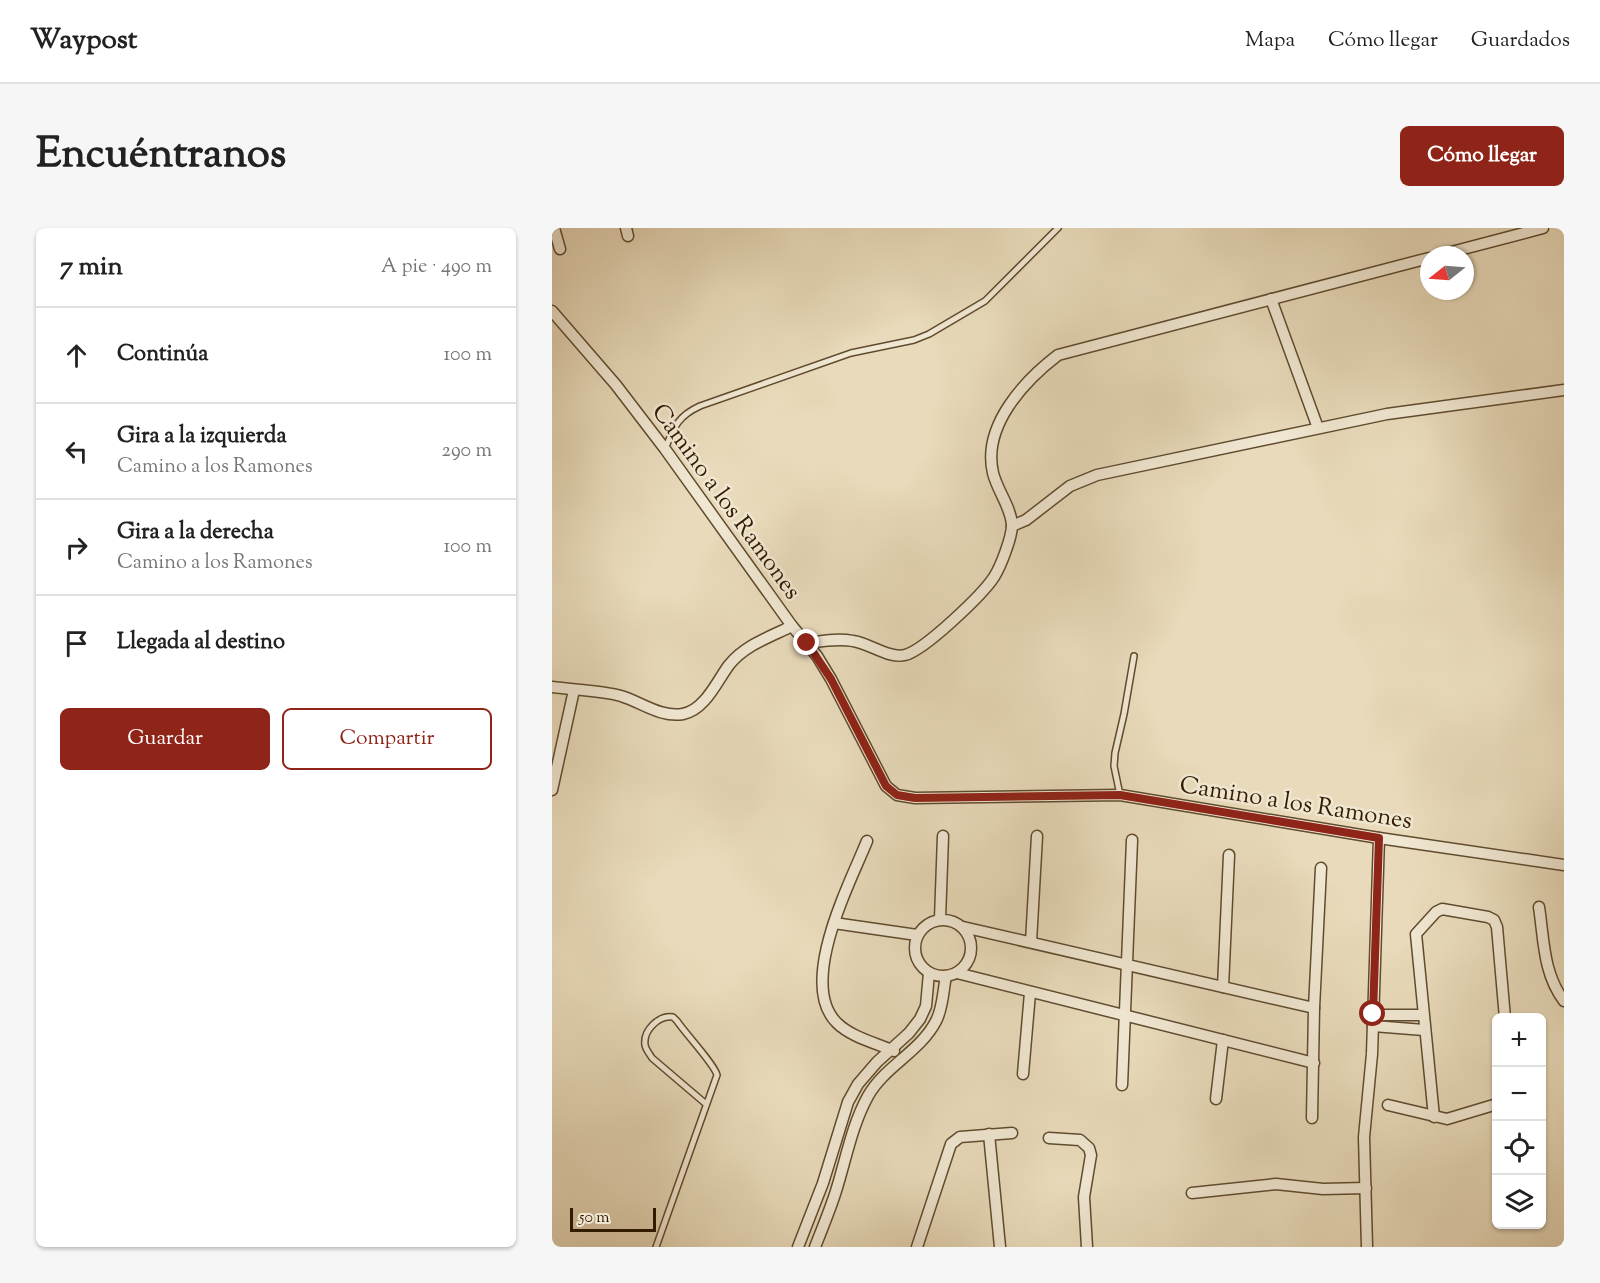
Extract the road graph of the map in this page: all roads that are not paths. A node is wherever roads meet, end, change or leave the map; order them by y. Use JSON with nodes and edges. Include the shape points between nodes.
{"nodes":[{"id":1,"x":554,"y":228,"type":"edge"},
{"id":2,"x":1058,"y":228,"type":"edge"},
{"id":3,"x":1543,"y":228,"type":"edge"},
{"id":4,"x":1474,"y":246,"type":"edge"},
{"id":5,"x":560,"y":249,"type":"dead end"},
{"id":6,"x":1420,"y":260,"type":"edge"},
{"id":7,"x":1270,"y":299,"type":"junction"},
{"id":8,"x":552,"y":311,"type":"edge"},
{"id":9,"x":1564,"y":390,"type":"edge"},
{"id":10,"x":1318,"y":428,"type":"junction"},
{"id":11,"x":665,"y":449,"type":"junction"},
{"id":12,"x":1012,"y":526,"type":"junction"},
{"id":13,"x":792,"y":626,"type":"junction"},
{"id":14,"x":807,"y":643,"type":"junction"},
{"id":15,"x":1134,"y":656,"type":"dead end"},
{"id":16,"x":552,"y":687,"type":"edge"},
{"id":17,"x":574,"y":690,"type":"junction"},
{"id":18,"x":552,"y":790,"type":"edge"},
{"id":19,"x":1120,"y":795,"type":"junction"},
{"id":20,"x":943,"y":836,"type":"dead end"},
{"id":21,"x":1037,"y":836,"type":"dead end"},
{"id":22,"x":1379,"y":838,"type":"junction"},
{"id":23,"x":1132,"y":840,"type":"dead end"},
{"id":24,"x":867,"y":841,"type":"dead end"},
{"id":25,"x":1229,"y":855,"type":"dead end"},
{"id":26,"x":1564,"y":865,"type":"edge"},
{"id":27,"x":1321,"y":868,"type":"dead end"},
{"id":28,"x":1539,"y":907,"type":"dead end"},
{"id":29,"x":940,"y":919,"type":"junction"},
{"id":30,"x":834,"y":923,"type":"junction"},
{"id":31,"x":963,"y":927,"type":"junction"},
{"id":32,"x":917,"y":935,"type":"junction"},
{"id":33,"x":1031,"y":942,"type":"junction"},
{"id":34,"x":1127,"y":964,"type":"junction"},
{"id":35,"x":929,"y":973,"type":"junction"},
{"id":36,"x":957,"y":973,"type":"junction"},
{"id":37,"x":945,"y":976,"type":"junction"},
{"id":38,"x":1223,"y":987,"type":"junction"},
{"id":39,"x":1030,"y":993,"type":"junction"},
{"id":40,"x":1564,"y":1001,"type":"edge"},
{"id":41,"x":1314,"y":1008,"type":"junction"},
{"id":42,"x":1505,"y":1013,"type":"edge"},
{"id":43,"x":1373,"y":1014,"type":"junction"},
{"id":44,"x":1125,"y":1015,"type":"junction"},
{"id":45,"x":1423,"y":1015,"type":"junction"},
{"id":46,"x":1373,"y":1026,"type":"junction"},
{"id":47,"x":1424,"y":1030,"type":"junction"},
{"id":48,"x":1223,"y":1040,"type":"junction"},
{"id":49,"x":890,"y":1050,"type":"junction"},
{"id":50,"x":905,"y":1057,"type":"junction"},
{"id":51,"x":1314,"y":1063,"type":"junction"},
{"id":52,"x":1023,"y":1074,"type":"dead end"},
{"id":53,"x":1122,"y":1085,"type":"dead end"},
{"id":54,"x":1216,"y":1099,"type":"dead end"},
{"id":55,"x":706,"y":1104,"type":"junction"},
{"id":56,"x":1388,"y":1104,"type":"dead end"},
{"id":57,"x":1492,"y":1106,"type":"edge"},
{"id":58,"x":1434,"y":1117,"type":"junction"},
{"id":59,"x":1312,"y":1119,"type":"dead end"},
{"id":60,"x":1012,"y":1133,"type":"dead end"},
{"id":61,"x":989,"y":1134,"type":"junction"},
{"id":62,"x":1049,"y":1138,"type":"dead end"},
{"id":63,"x":1366,"y":1188,"type":"junction"},
{"id":64,"x":1192,"y":1193,"type":"dead end"},
{"id":65,"x":808,"y":1220,"type":"junction"},
{"id":66,"x":823,"y":1226,"type":"junction"},
{"id":67,"x":656,"y":1247,"type":"edge"},
{"id":68,"x":798,"y":1247,"type":"edge"},
{"id":69,"x":814,"y":1247,"type":"edge"},
{"id":70,"x":916,"y":1247,"type":"edge"},
{"id":71,"x":1000,"y":1247,"type":"edge"},
{"id":72,"x":1087,"y":1247,"type":"edge"},
{"id":73,"x":1367,"y":1247,"type":"edge"}],
"edges":[{"from":1,"to":5,"type":"street"},
{"from":2,"to":11,"type":"lane","via":[[985,301],[944,326],[914,340],[851,353],[700,406],[682,416]]},
{"from":3,"to":4,"type":"street"},
{"from":6,"to":7,"type":"street"},
{"from":7,"to":10,"type":"street"},
{"from":7,"to":12,"type":"street","via":[[1077,349],[1046,364],[1002,417],[994,440],[993,473]]},
{"from":8,"to":11,"type":"street","name":"Camino a los Ramones"},
{"from":9,"to":10,"type":"street","via":[[1387,414]]},
{"from":10,"to":12,"type":"street","via":[[1097,475],[1070,486],[1026,520]]},
{"from":11,"to":13,"type":"street","name":"Camino a los Ramones"},
{"from":12,"to":14,"type":"street","via":[[994,577],[942,629],[912,652],[895,655],[842,639]]},
{"from":13,"to":14,"type":"street","name":"Camino a los Ramones"},
{"from":13,"to":17,"type":"street","via":[[736,656],[706,699],[685,714],[663,713],[619,696]]},
{"from":14,"to":19,"type":"street","name":"Camino a los Ramones","via":[[831,679],[886,786],[897,795]]},
{"from":15,"to":19,"type":"lane","via":[[1114,753]]},
{"from":16,"to":17,"type":"street"},
{"from":17,"to":18,"type":"street"},
{"from":19,"to":22,"type":"street","name":"Camino a los Ramones"},
{"from":20,"to":29,"type":"street"},
{"from":21,"to":33,"type":"street"},
{"from":22,"to":26,"type":"street","name":"Camino a los Ramones"},
{"from":22,"to":43,"type":"street"},
{"from":23,"to":34,"type":"street"},
{"from":24,"to":30,"type":"street"},
{"from":25,"to":38,"type":"street"},
{"from":27,"to":41,"type":"street"},
{"from":28,"to":40,"type":"street","via":[[1548,970]]},
{"from":29,"to":31,"type":"street"},
{"from":29,"to":32,"type":"street","via":[[923,927]]},
{"from":30,"to":32,"type":"street"},
{"from":30,"to":49,"type":"street","via":[[822,970],[826,1007],[844,1029]]},
{"from":31,"to":33,"type":"street"},
{"from":31,"to":36,"type":"street","via":[[972,951],[967,964]]},
{"from":32,"to":35,"type":"street","via":[[916,956]]},
{"from":33,"to":34,"type":"street"},
{"from":34,"to":38,"type":"street"},
{"from":34,"to":44,"type":"street"},
{"from":35,"to":37,"type":"street"},
{"from":35,"to":49,"type":"street","via":[[926,1006],[920,1019]]},
{"from":36,"to":37,"type":"street"},
{"from":36,"to":39,"type":"street"},
{"from":37,"to":50,"type":"street","via":[[937,1020]]},
{"from":38,"to":41,"type":"street"},
{"from":39,"to":44,"type":"street"},
{"from":39,"to":52,"type":"street"},
{"from":41,"to":51,"type":"street"},
{"from":42,"to":45,"type":"street","via":[[1494,920],[1442,909],[1416,934]]},
{"from":43,"to":45,"type":"street"},
{"from":43,"to":46,"type":"street"},
{"from":44,"to":48,"type":"street"},
{"from":44,"to":53,"type":"street"},
{"from":45,"to":47,"type":"street"},
{"from":46,"to":47,"type":"street"},
{"from":46,"to":63,"type":"street","via":[[1364,1137]]},
{"from":47,"to":58,"type":"street"},
{"from":48,"to":51,"type":"street"},
{"from":48,"to":54,"type":"street"},
{"from":49,"to":50,"type":"street"},
{"from":49,"to":65,"type":"street","via":[[858,1084],[848,1102]]},
{"from":50,"to":66,"type":"street","via":[[870,1093],[861,1111]]},
{"from":51,"to":59,"type":"street"},
{"from":55,"to":55,"type":"lane","via":[[646,1049],[646,1032],[664,1017],[677,1021],[716,1071]]},
{"from":55,"to":67,"type":"lane"},
{"from":56,"to":58,"type":"street"},
{"from":57,"to":58,"type":"street","via":[[1448,1119]]},
{"from":60,"to":61,"type":"street"},
{"from":61,"to":70,"type":"street","via":[[960,1137],[951,1144]]},
{"from":61,"to":71,"type":"street"},
{"from":62,"to":72,"type":"street","via":[[1080,1140],[1089,1148],[1084,1197]]},
{"from":63,"to":64,"type":"street","via":[[1323,1190],[1276,1184]]},
{"from":63,"to":73,"type":"street"},
{"from":65,"to":66,"type":"street"},
{"from":65,"to":68,"type":"street"},
{"from":66,"to":69,"type":"street"}]}
